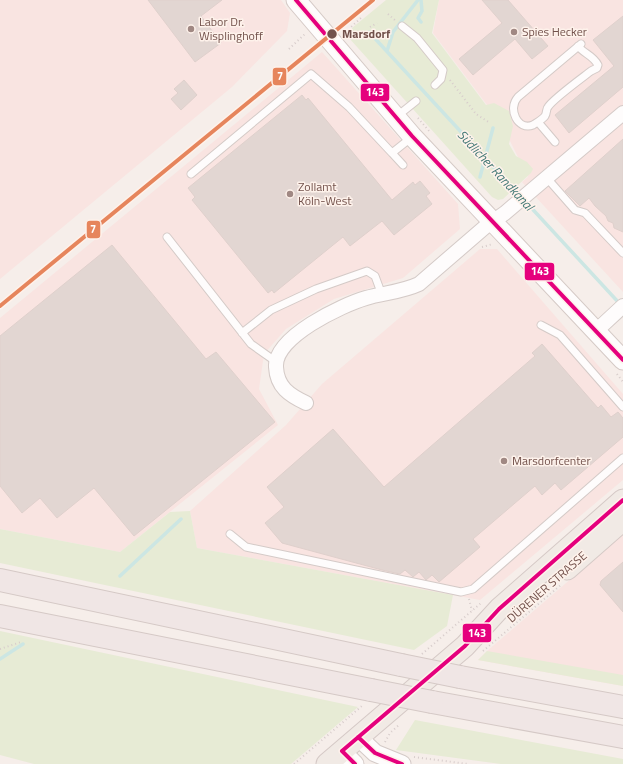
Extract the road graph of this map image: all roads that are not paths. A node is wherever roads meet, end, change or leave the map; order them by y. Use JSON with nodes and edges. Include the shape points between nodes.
{"nodes":[{"id":1,"x":296,"y":0,"type":"edge"},
{"id":2,"x":399,"y":24,"type":"road end"},
{"id":3,"x":435,"y":84,"type":"dead end"},
{"id":4,"x":416,"y":101,"type":"dead end"},
{"id":5,"x":623,"y":114,"type":"edge"},
{"id":6,"x":396,"y":117,"type":"junction"},
{"id":7,"x":538,"y":122,"type":"junction"},
{"id":8,"x":412,"y":136,"type":"junction"},
{"id":9,"x":555,"y":142,"type":"dead end"},
{"id":10,"x":392,"y":153,"type":"junction"},
{"id":11,"x":403,"y":165,"type":"dead end"},
{"id":12,"x":191,"y":174,"type":"dead end"},
{"id":13,"x":546,"y":177,"type":"junction"},
{"id":14,"x":492,"y":221,"type":"junction"},
{"id":15,"x":167,"y":237,"type":"dead end"},
{"id":16,"x":623,"y":253,"type":"edge"},
{"id":17,"x":382,"y":295,"type":"junction"},
{"id":18,"x":620,"y":309,"type":"edge"},
{"id":19,"x":541,"y":325,"type":"dead end"},
{"id":20,"x":596,"y":331,"type":"junction"},
{"id":21,"x":242,"y":333,"type":"junction"},
{"id":22,"x":623,"y":360,"type":"edge"},
{"id":23,"x":275,"y":361,"type":"junction"},
{"id":24,"x":306,"y":403,"type":"dead end"},
{"id":25,"x":623,"y":407,"type":"edge"},
{"id":26,"x":623,"y":458,"type":"edge"},
{"id":27,"x":623,"y":500,"type":"edge"},
{"id":28,"x":623,"y":520,"type":"edge"},
{"id":29,"x":230,"y":534,"type":"dead end"},
{"id":30,"x":0,"y":580,"type":"edge"},
{"id":31,"x":0,"y":616,"type":"edge"},
{"id":32,"x":472,"y":650,"type":"junction"},
{"id":33,"x":623,"y":707,"type":"edge"},
{"id":34,"x":358,"y":737,"type":"junction"},
{"id":35,"x":623,"y":737,"type":"edge"},
{"id":36,"x":341,"y":760,"type":"edge"},
{"id":37,"x":407,"y":760,"type":"edge"}],
"edges":[{"from":1,"to":6,"type":"main road"},
{"from":2,"to":3,"type":"lane","via":[[417,38],[442,70],[441,79]]},
{"from":4,"to":6,"type":"lane"},
{"from":5,"to":13,"type":"street"},
{"from":6,"to":8,"type":"main road"},
{"from":7,"to":7,"type":"lane","via":[[545,116],[548,107],[597,68],[593,57],[583,53],[579,45],[513,102],[512,108],[521,124],[530,126]]},
{"from":7,"to":9,"type":"lane"},
{"from":8,"to":10,"type":"lane"},
{"from":8,"to":14,"type":"main road"},
{"from":10,"to":11,"type":"lane"},
{"from":10,"to":12,"type":"lane","via":[[349,107],[311,74]]},
{"from":13,"to":14,"type":"street"},
{"from":13,"to":16,"type":"lane","via":[[575,210],[585,213]]},
{"from":14,"to":17,"type":"street","via":[[419,284]]},
{"from":14,"to":20,"type":"main road"},
{"from":15,"to":21,"type":"lane"},
{"from":17,"to":21,"type":"lane","via":[[375,276],[367,271],[316,289],[271,310]]},
{"from":17,"to":23,"type":"street","via":[[365,298],[335,310],[301,330]]},
{"from":18,"to":20,"type":"street"},
{"from":19,"to":25,"type":"lane","via":[[560,335]]},
{"from":20,"to":22,"type":"main road"},
{"from":21,"to":23,"type":"lane","via":[[251,344]]},
{"from":23,"to":24,"type":"street","via":[[276,376],[282,386],[290,395]]},
{"from":26,"to":29,"type":"lane","via":[[473,589],[466,591],[460,592],[246,547]]},
{"from":27,"to":32,"type":"main road","name":"DÜRENER STRASSE","via":[[500,609]]},
{"from":28,"to":32,"type":"main road","name":"DÜRENER STRASSE"},
{"from":30,"to":33,"type":"highway","bridge":true,"via":[[401,665]]},
{"from":31,"to":35,"type":"highway","bridge":true,"via":[[432,702]]},
{"from":32,"to":34,"type":"main road","name":"DÜRENER STRASSE"},
{"from":34,"to":36,"type":"main road","name":"DÜRENER STRASSE"},
{"from":34,"to":37,"type":"street","via":[[375,753]]}]}
